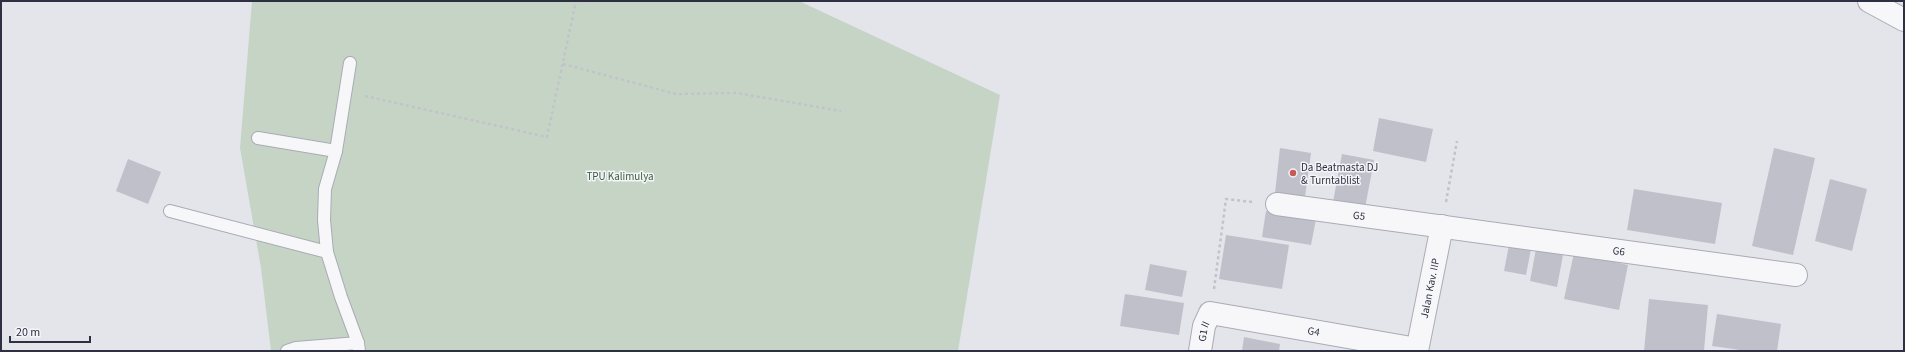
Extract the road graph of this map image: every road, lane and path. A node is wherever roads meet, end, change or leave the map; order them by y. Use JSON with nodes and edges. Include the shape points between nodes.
{"nodes":[{"id":1,"x":576,"y":1,"type":"edge"},
{"id":2,"x":1869,"y":1,"type":"edge"},
{"id":3,"x":1904,"y":20,"type":"edge"},
{"id":4,"x":350,"y":63,"type":"dead end"},
{"id":5,"x":563,"y":64,"type":"junction"},
{"id":6,"x":345,"y":91,"type":"junction"},
{"id":7,"x":841,"y":111,"type":"dead end"},
{"id":8,"x":258,"y":138,"type":"dead end"},
{"id":9,"x":1457,"y":141,"type":"dead end"},
{"id":10,"x":336,"y":151,"type":"junction"},
{"id":11,"x":1277,"y":204,"type":"joint"},
{"id":12,"x":170,"y":211,"type":"dead end"},
{"id":13,"x":1442,"y":226,"type":"junction"},
{"id":14,"x":327,"y":252,"type":"junction"},
{"id":15,"x":1796,"y":275,"type":"dead end"},
{"id":16,"x":1210,"y":313,"type":"junction"},
{"id":17,"x":359,"y":347,"type":"edge"},
{"id":18,"x":1417,"y":350,"type":"edge"},
{"id":19,"x":287,"y":351,"type":"edge"},
{"id":20,"x":1200,"y":351,"type":"edge"}],
"edges":[{"from":1,"to":5,"type":"path"},
{"from":2,"to":3,"type":"street"},
{"from":4,"to":6,"type":"lane"},
{"from":5,"to":6,"type":"path","via":[[547,137]]},
{"from":5,"to":7,"type":"path","via":[[676,94],[737,93]]},
{"from":6,"to":10,"type":"lane"},
{"from":8,"to":10,"type":"lane"},
{"from":9,"to":13,"type":"path"},
{"from":10,"to":14,"type":"lane","via":[[325,189]]},
{"from":11,"to":13,"type":"street","name":"G5"},
{"from":11,"to":16,"type":"path","via":[[1226,199]]},
{"from":12,"to":14,"type":"lane"},
{"from":13,"to":15,"type":"street","name":"G6"},
{"from":13,"to":18,"type":"street","name":"Jalan Kav. IIP"},
{"from":14,"to":17,"type":"lane","via":[[340,297]]},
{"from":16,"to":18,"type":"street","name":"G4"},
{"from":16,"to":20,"type":"street","name":"G1 II","via":[[1204,326]]},
{"from":17,"to":19,"type":"lane","via":[[296,348]]}]}
